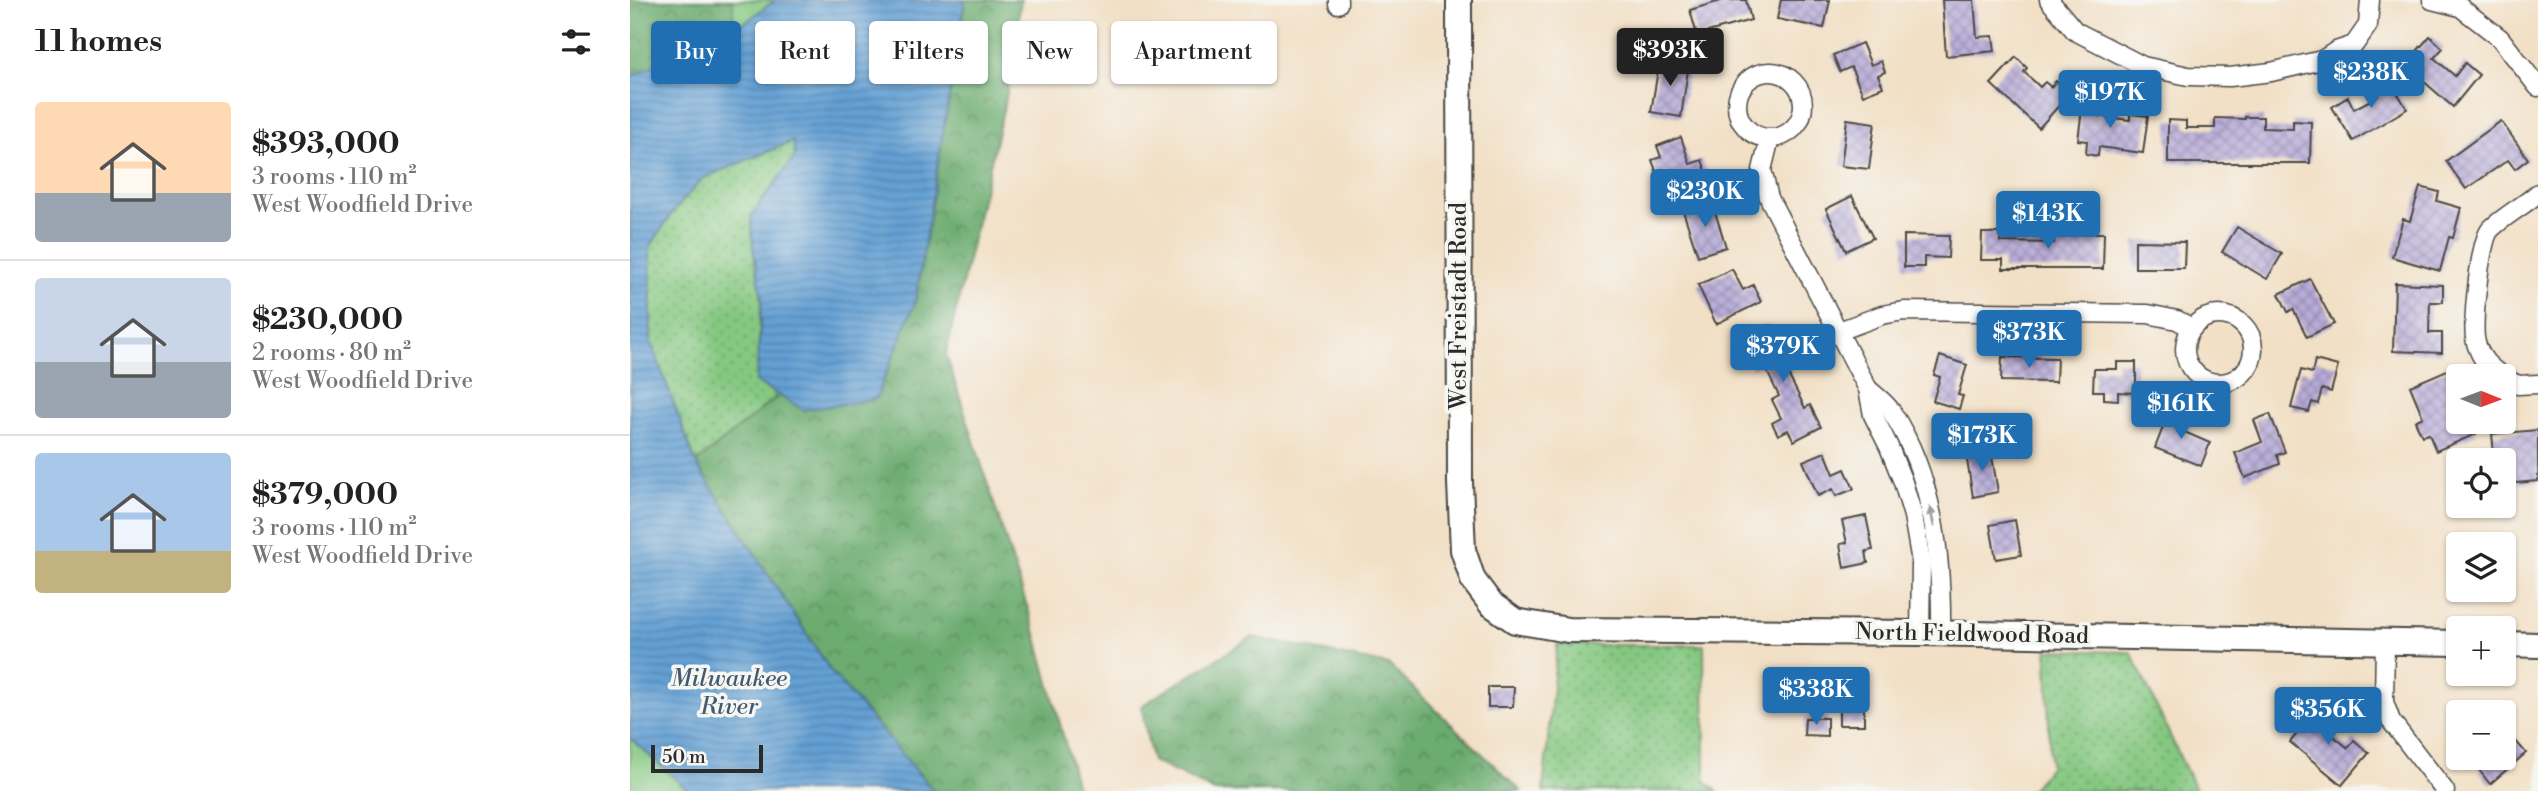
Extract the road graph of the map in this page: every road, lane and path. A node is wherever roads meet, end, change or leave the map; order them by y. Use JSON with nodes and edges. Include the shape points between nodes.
{"nodes":[{"id":1,"x":1459,"y":0,"type":"edge"},
{"id":2,"x":2049,"y":0,"type":"edge"},
{"id":3,"x":2371,"y":0,"type":"edge"},
{"id":4,"x":2432,"y":0,"type":"edge"},
{"id":5,"x":2538,"y":87,"type":"edge"},
{"id":6,"x":1770,"y":138,"type":"dead end"},
{"id":7,"x":2538,"y":193,"type":"edge"},
{"id":8,"x":2192,"y":328,"type":"dead end"},
{"id":9,"x":1839,"y":331,"type":"junction"},
{"id":10,"x":2485,"y":364,"type":"edge"},
{"id":11,"x":2516,"y":384,"type":"edge"},
{"id":12,"x":2538,"y":384,"type":"edge"},
{"id":13,"x":1868,"y":389,"type":"junction"},
{"id":14,"x":1920,"y":475,"type":"junction"},
{"id":15,"x":1903,"y":482,"type":"junction"},
{"id":16,"x":1940,"y":559,"type":"junction"},
{"id":17,"x":1921,"y":562,"type":"junction"},
{"id":18,"x":1491,"y":604,"type":"joint"},
{"id":19,"x":1931,"y":633,"type":"junction"},
{"id":20,"x":2385,"y":642,"type":"junction"},
{"id":21,"x":2446,"y":643,"type":"edge"},
{"id":22,"x":2516,"y":644,"type":"edge"},
{"id":23,"x":2538,"y":645,"type":"edge"},
{"id":24,"x":2445,"y":791,"type":"edge"}],
"edges":[{"from":1,"to":18,"type":"street","name":"West Freistadt Road","via":[[1463,550],[1473,580]]},
{"from":2,"to":3,"type":"street","via":[[2076,31],[2143,66],[2188,76],[2230,77],[2322,60],[2354,45],[2368,25]]},
{"from":4,"to":5,"type":"street","via":[[2460,7],[2500,38]]},
{"from":6,"to":9,"type":"street","via":[[1762,170],[1769,198]]},
{"from":7,"to":10,"type":"street","via":[[2488,231],[2473,325]]},
{"from":8,"to":9,"type":"street","via":[[2148,314],[1923,310],[1882,315]]},
{"from":9,"to":13,"type":"street"},
{"from":11,"to":12,"type":"street"},
{"from":13,"to":14,"type":"street","via":[[1890,409]]},
{"from":13,"to":15,"type":"street","via":[[1873,415]]},
{"from":14,"to":15,"type":"street"},
{"from":16,"to":14,"type":"street","one_way":true},
{"from":15,"to":17,"type":"street"},
{"from":16,"to":17,"type":"street"},
{"from":16,"to":19,"type":"street"},
{"from":17,"to":19,"type":"street"},
{"from":18,"to":19,"type":"street","name":"North Fieldwood Road","via":[[1515,621],[1568,630]]},
{"from":19,"to":20,"type":"street","name":"North Fieldwood Road"},
{"from":20,"to":21,"type":"street","name":"North Fieldwood Road"},
{"from":20,"to":24,"type":"street","via":[[2384,702],[2391,720]]},
{"from":22,"to":23,"type":"street"}]}
